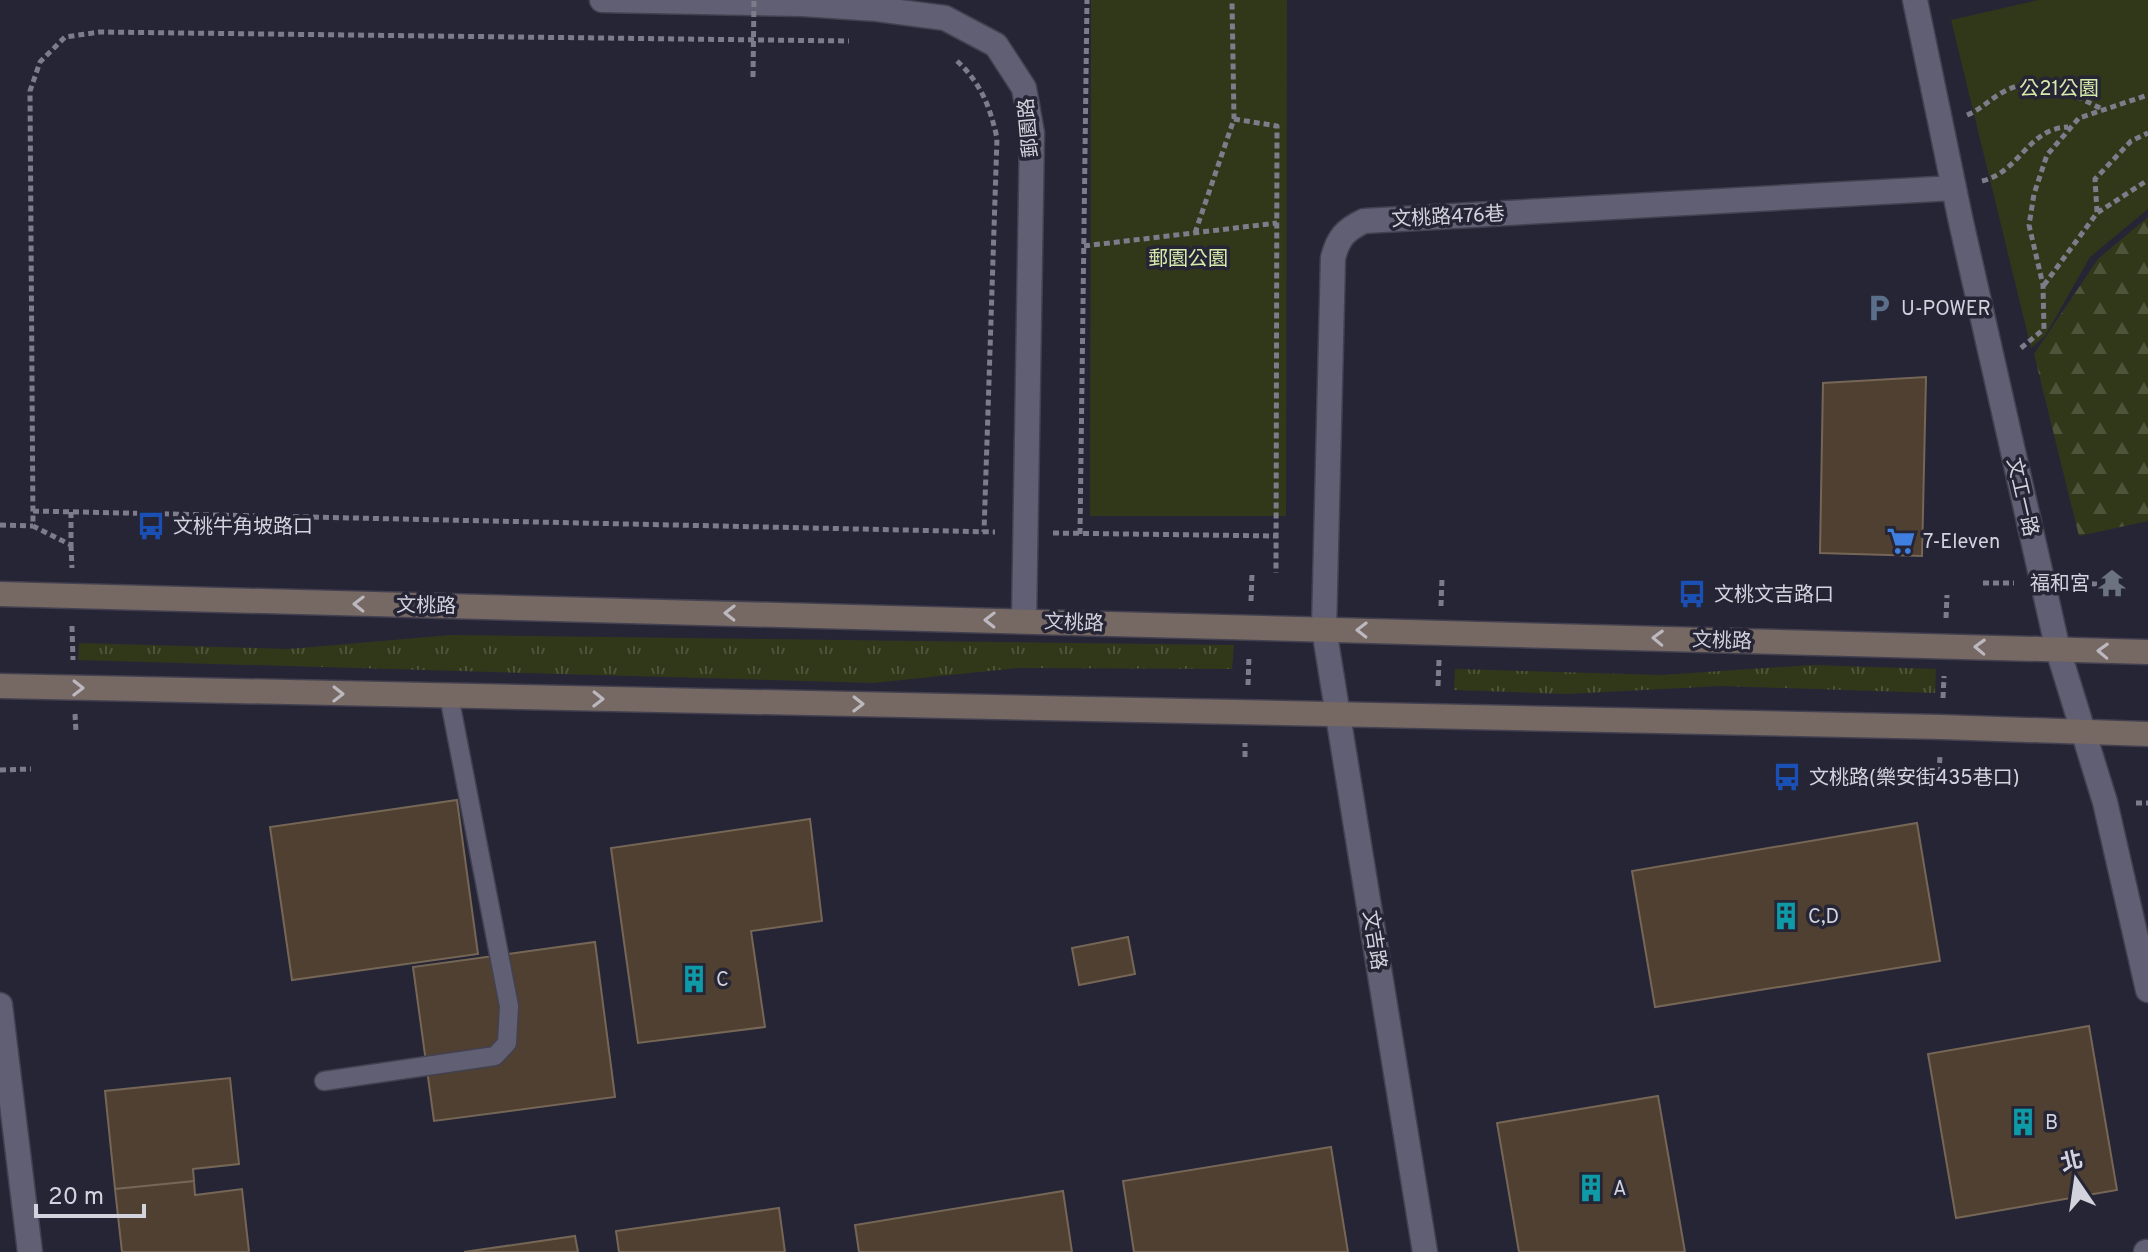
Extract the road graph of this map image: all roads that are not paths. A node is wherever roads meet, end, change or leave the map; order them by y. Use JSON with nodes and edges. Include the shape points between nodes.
{"nodes":[{"id":1,"x":602,"y":0,"type":"edge"},
{"id":2,"x":1915,"y":0,"type":"edge"},
{"id":3,"x":803,"y":2,"type":"edge"},
{"id":4,"x":1954,"y":188,"type":"junction"},
{"id":5,"x":0,"y":594,"type":"edge"},
{"id":6,"x":1024,"y":621,"type":"junction"},
{"id":7,"x":1324,"y":629,"type":"junction"},
{"id":8,"x":2058,"y":650,"type":"junction"},
{"id":9,"x":2148,"y":652,"type":"edge"},
{"id":10,"x":0,"y":686,"type":"edge"},
{"id":11,"x":449,"y":696,"type":"junction"},
{"id":12,"x":1339,"y":714,"type":"junction"},
{"id":13,"x":2085,"y":732,"type":"junction"},
{"id":14,"x":2148,"y":734,"type":"edge"},
{"id":15,"x":2148,"y":990,"type":"edge"},
{"id":16,"x":0,"y":1005,"type":"edge"},
{"id":17,"x":324,"y":1081,"type":"dead end"},
{"id":18,"x":30,"y":1252,"type":"edge"},
{"id":19,"x":1425,"y":1252,"type":"edge"}],
"edges":[{"from":1,"to":3,"type":"street","name":"郵園路"},
{"from":2,"to":4,"type":"street","name":"文工一路"},
{"from":3,"to":6,"type":"street","name":"郵園路","via":[[945,18],[996,45],[1024,88],[1032,133]]},
{"from":4,"to":7,"type":"street","name":"文桃路476巷","via":[[1364,221],[1349,228],[1337,240],[1333,258]]},
{"from":4,"to":8,"type":"street","name":"文工一路"},
{"from":6,"to":5,"type":"street","name":"文桃路","one_way":true},
{"from":6,"to":7,"type":"street","name":"文桃路"},
{"from":8,"to":7,"type":"street","name":"文桃路","one_way":true},
{"from":7,"to":12,"type":"street","name":"文吉路"},
{"from":9,"to":8,"type":"street","name":"文桃路","one_way":true},
{"from":8,"to":13,"type":"street","name":"文工一路"},
{"from":10,"to":11,"type":"street","one_way":true},
{"from":11,"to":12,"type":"street","one_way":true},
{"from":11,"to":17,"type":"lane","via":[[509,1006],[507,1043],[495,1056]]},
{"from":12,"to":13,"type":"street"},
{"from":12,"to":19,"type":"street","name":"文吉路"},
{"from":13,"to":14,"type":"street"},
{"from":13,"to":15,"type":"street","name":"文工一路"},
{"from":16,"to":18,"type":"street"}]}
